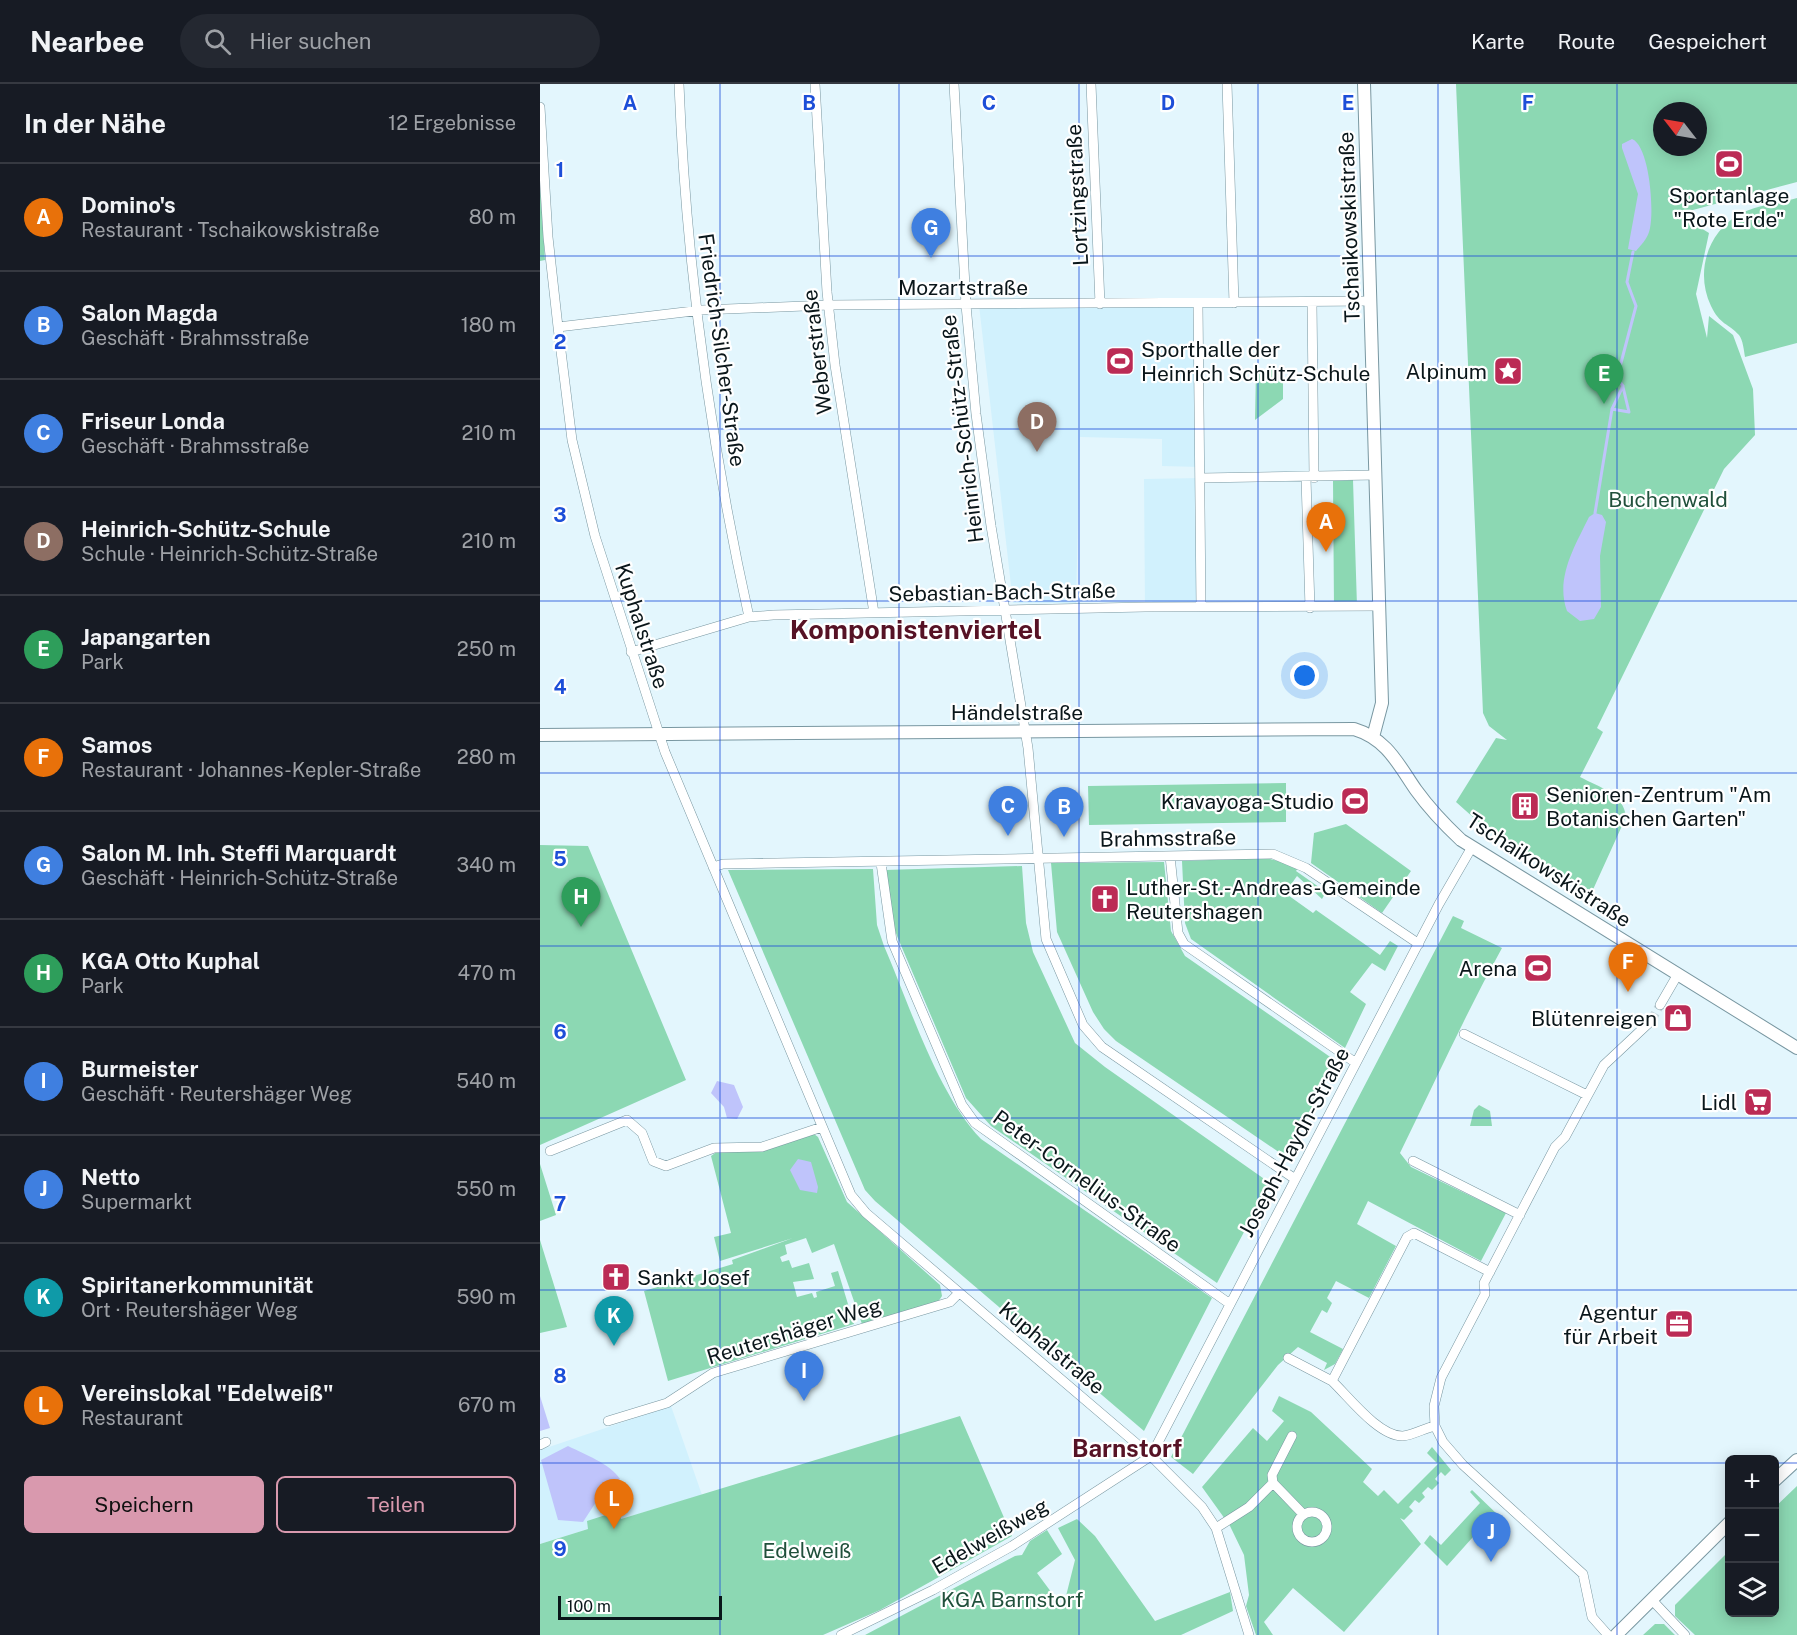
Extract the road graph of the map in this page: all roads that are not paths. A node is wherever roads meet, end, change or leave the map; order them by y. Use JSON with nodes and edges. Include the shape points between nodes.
{"nodes":[{"id":1,"x":679,"y":84,"type":"edge"},
{"id":2,"x":815,"y":84,"type":"edge"},
{"id":3,"x":954,"y":84,"type":"edge"},
{"id":4,"x":1091,"y":84,"type":"edge"},
{"id":5,"x":1227,"y":84,"type":"edge"},
{"id":6,"x":1364,"y":84,"type":"edge"},
{"id":7,"x":540,"y":107,"type":"edge"},
{"id":8,"x":1371,"y":301,"type":"junction"},
{"id":9,"x":1234,"y":303,"type":"junction"},
{"id":10,"x":1312,"y":303,"type":"junction"},
{"id":11,"x":1100,"y":304,"type":"junction"},
{"id":12,"x":1198,"y":304,"type":"junction"},
{"id":13,"x":829,"y":305,"type":"junction"},
{"id":14,"x":966,"y":305,"type":"junction"},
{"id":15,"x":695,"y":310,"type":"junction"},
{"id":16,"x":558,"y":327,"type":"junction"},
{"id":17,"x":1376,"y":475,"type":"junction"},
{"id":18,"x":1201,"y":478,"type":"junction"},
{"id":19,"x":1310,"y":478,"type":"junction"},
{"id":20,"x":1380,"y":606,"type":"junction"},
{"id":21,"x":1202,"y":607,"type":"junction"},
{"id":22,"x":1310,"y":608,"type":"junction"},
{"id":23,"x":1004,"y":610,"type":"junction"},
{"id":24,"x":874,"y":613,"type":"junction"},
{"id":25,"x":749,"y":617,"type":"junction"},
{"id":26,"x":631,"y":652,"type":"junction"},
{"id":27,"x":1026,"y":732,"type":"junction"},
{"id":28,"x":540,"y":735,"type":"edge"},
{"id":29,"x":659,"y":735,"type":"junction"},
{"id":30,"x":1373,"y":737,"type":"junction"},
{"id":31,"x":1472,"y":847,"type":"junction"},
{"id":32,"x":1170,"y":856,"type":"junction"},
{"id":33,"x":1038,"y":859,"type":"junction"},
{"id":34,"x":881,"y":863,"type":"junction"},
{"id":35,"x":713,"y":867,"type":"junction"},
{"id":36,"x":1419,"y":944,"type":"junction"},
{"id":37,"x":1678,"y":974,"type":"junction"},
{"id":38,"x":1660,"y":1005,"type":"tunnel mouth"},
{"id":39,"x":1651,"y":1021,"type":"tunnel mouth"},
{"id":40,"x":1464,"y":1034,"type":"dead end"},
{"id":41,"x":1797,"y":1048,"type":"edge"},
{"id":42,"x":1356,"y":1063,"type":"junction"},
{"id":43,"x":1587,"y":1095,"type":"junction"},
{"id":44,"x":822,"y":1127,"type":"junction"},
{"id":45,"x":550,"y":1151,"type":"dead end"},
{"id":46,"x":1413,"y":1161,"type":"dead end"},
{"id":47,"x":1295,"y":1179,"type":"junction"},
{"id":48,"x":1520,"y":1215,"type":"junction"},
{"id":49,"x":1490,"y":1272,"type":"junction"},
{"id":50,"x":959,"y":1293,"type":"junction"},
{"id":51,"x":1230,"y":1304,"type":"junction"},
{"id":52,"x":1288,"y":1358,"type":"dead end"},
{"id":53,"x":1332,"y":1381,"type":"junction"},
{"id":54,"x":608,"y":1421,"type":"dead end"},
{"id":55,"x":1435,"y":1426,"type":"junction"},
{"id":56,"x":1292,"y":1436,"type":"dead end"},
{"id":57,"x":1151,"y":1456,"type":"junction"},
{"id":58,"x":1797,"y":1460,"type":"edge"},
{"id":59,"x":1779,"y":1476,"type":"edge"},
{"id":60,"x":1273,"y":1483,"type":"junction"},
{"id":61,"x":1303,"y":1514,"type":"dead end"},
{"id":62,"x":1725,"y":1527,"type":"edge"},
{"id":63,"x":1216,"y":1528,"type":"junction"},
{"id":64,"x":1652,"y":1600,"type":"junction"},
{"id":65,"x":841,"y":1635,"type":"edge"},
{"id":66,"x":1249,"y":1635,"type":"edge"},
{"id":67,"x":1608,"y":1635,"type":"edge"},
{"id":68,"x":1616,"y":1635,"type":"edge"},
{"id":69,"x":1685,"y":1635,"type":"edge"}],
"edges":[{"from":1,"to":15,"type":"street","name":"Friedrich-Silcher-Straße"},
{"from":2,"to":13,"type":"street","name":"Weberstraße"},
{"from":3,"to":14,"type":"street","name":"Heinrich-Schütz-Straße"},
{"from":4,"to":11,"type":"street","name":"Lortzingstraße"},
{"from":5,"to":9,"type":"street"},
{"from":6,"to":8,"type":"street","name":"Tschaikowskistraße"},
{"from":7,"to":16,"type":"street","name":"Kuphalstraße"},
{"from":8,"to":10,"type":"street","name":"Mozartstraße"},
{"from":8,"to":17,"type":"street","name":"Tschaikowskistraße"},
{"from":9,"to":10,"type":"street","name":"Mozartstraße"},
{"from":9,"to":12,"type":"street","name":"Mozartstraße"},
{"from":10,"to":19,"type":"street","name":"Tschaikowskistraße"},
{"from":11,"to":12,"type":"street","name":"Mozartstraße"},
{"from":11,"to":14,"type":"street","name":"Mozartstraße"},
{"from":12,"to":18,"type":"street"},
{"from":13,"to":14,"type":"street","name":"Mozartstraße"},
{"from":13,"to":15,"type":"street","name":"Mozartstraße"},
{"from":13,"to":24,"type":"street","name":"Weberstraße"},
{"from":14,"to":23,"type":"street","name":"Heinrich-Schütz-Straße","via":[[981,455]]},
{"from":15,"to":16,"type":"street","name":"Mozartstraße"},
{"from":15,"to":25,"type":"street","name":"Friedrich-Silcher-Straße","via":[[718,464]]},
{"from":16,"to":26,"type":"street","name":"Kuphalstraße","via":[[572,440],[595,536]]},
{"from":17,"to":19,"type":"street"},
{"from":17,"to":20,"type":"street","name":"Tschaikowskistraße"},
{"from":18,"to":19,"type":"street"},
{"from":18,"to":21,"type":"street"},
{"from":19,"to":22,"type":"street","name":"Tschaikowskistraße"},
{"from":20,"to":22,"type":"street","name":"Sebastian-Bach-Straße"},
{"from":20,"to":30,"type":"street","name":"Tschaikowskistraße","via":[[1382,703]]},
{"from":21,"to":22,"type":"street","name":"Sebastian-Bach-Straße"},
{"from":21,"to":23,"type":"street","name":"Sebastian-Bach-Straße"},
{"from":23,"to":24,"type":"street","name":"Sebastian-Bach-Straße"},
{"from":23,"to":27,"type":"street","name":"Heinrich-Schütz-Straße"},
{"from":24,"to":25,"type":"street","name":"Sebastian-Bach-Straße"},
{"from":25,"to":26,"type":"street","name":"Sebastian-Bach-Straße"},
{"from":26,"to":29,"type":"street","name":"Kuphalstraße"},
{"from":27,"to":29,"type":"street","name":"Händelstraße"},
{"from":27,"to":30,"type":"street","name":"Händelstraße","via":[[1353,729]]},
{"from":27,"to":33,"type":"street","name":"Heinrich-Schütz-Straße"},
{"from":28,"to":29,"type":"street","name":"Händelstraße"},
{"from":29,"to":35,"type":"street","name":"Kuphalstraße"},
{"from":30,"to":31,"type":"street","name":"Tschaikowskistraße","via":[[1393,754],[1435,813]]},
{"from":31,"to":36,"type":"street","name":"Joseph-Haydn-Straße"},
{"from":31,"to":37,"type":"street","name":"Tschaikowskistraße"},
{"from":32,"to":33,"type":"street","name":"Brahmsstraße"},
{"from":32,"to":36,"type":"street","name":"Brahmsstraße","via":[[1286,857]]},
{"from":32,"to":42,"type":"street","via":[[1178,933],[1184,944]]},
{"from":33,"to":34,"type":"street","name":"Brahmsstraße"},
{"from":33,"to":47,"type":"street","name":"Heinrich-Schütz-Straße","via":[[1046,939],[1091,1035],[1102,1047]]},
{"from":34,"to":35,"type":"street","name":"Brahmsstraße"},
{"from":34,"to":51,"type":"street","name":"Peter-Cornelius-Straße","via":[[892,941],[962,1105],[975,1123]]},
{"from":35,"to":44,"type":"street","name":"Kuphalstraße"},
{"from":36,"to":42,"type":"street","name":"Joseph-Haydn-Straße"},
{"from":37,"to":38,"type":"street"},
{"from":37,"to":41,"type":"street","name":"Tschaikowskistraße"},
{"from":39,"to":43,"type":"street","via":[[1604,1065]]},
{"from":40,"to":43,"type":"street"},
{"from":42,"to":47,"type":"street","name":"Joseph-Haydn-Straße"},
{"from":43,"to":48,"type":"street"},
{"from":44,"to":45,"type":"street","via":[[762,1146],[714,1148],[666,1166],[653,1161],[642,1133],[627,1120]]},
{"from":44,"to":50,"type":"street","name":"Kuphalstraße","via":[[858,1205]]},
{"from":46,"to":48,"type":"street"},
{"from":47,"to":51,"type":"street","name":"Joseph-Haydn-Straße"},
{"from":48,"to":49,"type":"street"},
{"from":49,"to":53,"type":"street","via":[[1414,1233],[1407,1237]]},
{"from":49,"to":55,"type":"street","via":[[1484,1284],[1485,1294],[1441,1378],[1434,1406]]},
{"from":50,"to":54,"type":"street","name":"Reutershäger Weg","via":[[950,1302],[712,1372],[667,1403]]},
{"from":50,"to":57,"type":"street","name":"Kuphalstraße"},
{"from":51,"to":57,"type":"street","name":"Joseph-Haydn-Straße"},
{"from":52,"to":53,"type":"street"},
{"from":53,"to":55,"type":"street","via":[[1390,1433],[1403,1436]]},
{"from":55,"to":67,"type":"street","via":[[1463,1465],[1583,1574],[1592,1617]]},
{"from":56,"to":60,"type":"street","via":[[1272,1475]]},
{"from":57,"to":63,"type":"street","name":"Kuphalstraße","via":[[1202,1507]]},
{"from":57,"to":65,"type":"street","name":"Edelweißweg","via":[[1016,1543]]},
{"from":58,"to":59,"type":"street"},
{"from":60,"to":61,"type":"street"},
{"from":60,"to":63,"type":"street","via":[[1249,1506]]},
{"from":62,"to":64,"type":"street"},
{"from":63,"to":66,"type":"street","name":"Kuphalstraße"},
{"from":64,"to":68,"type":"street"},
{"from":64,"to":69,"type":"street"}]}
